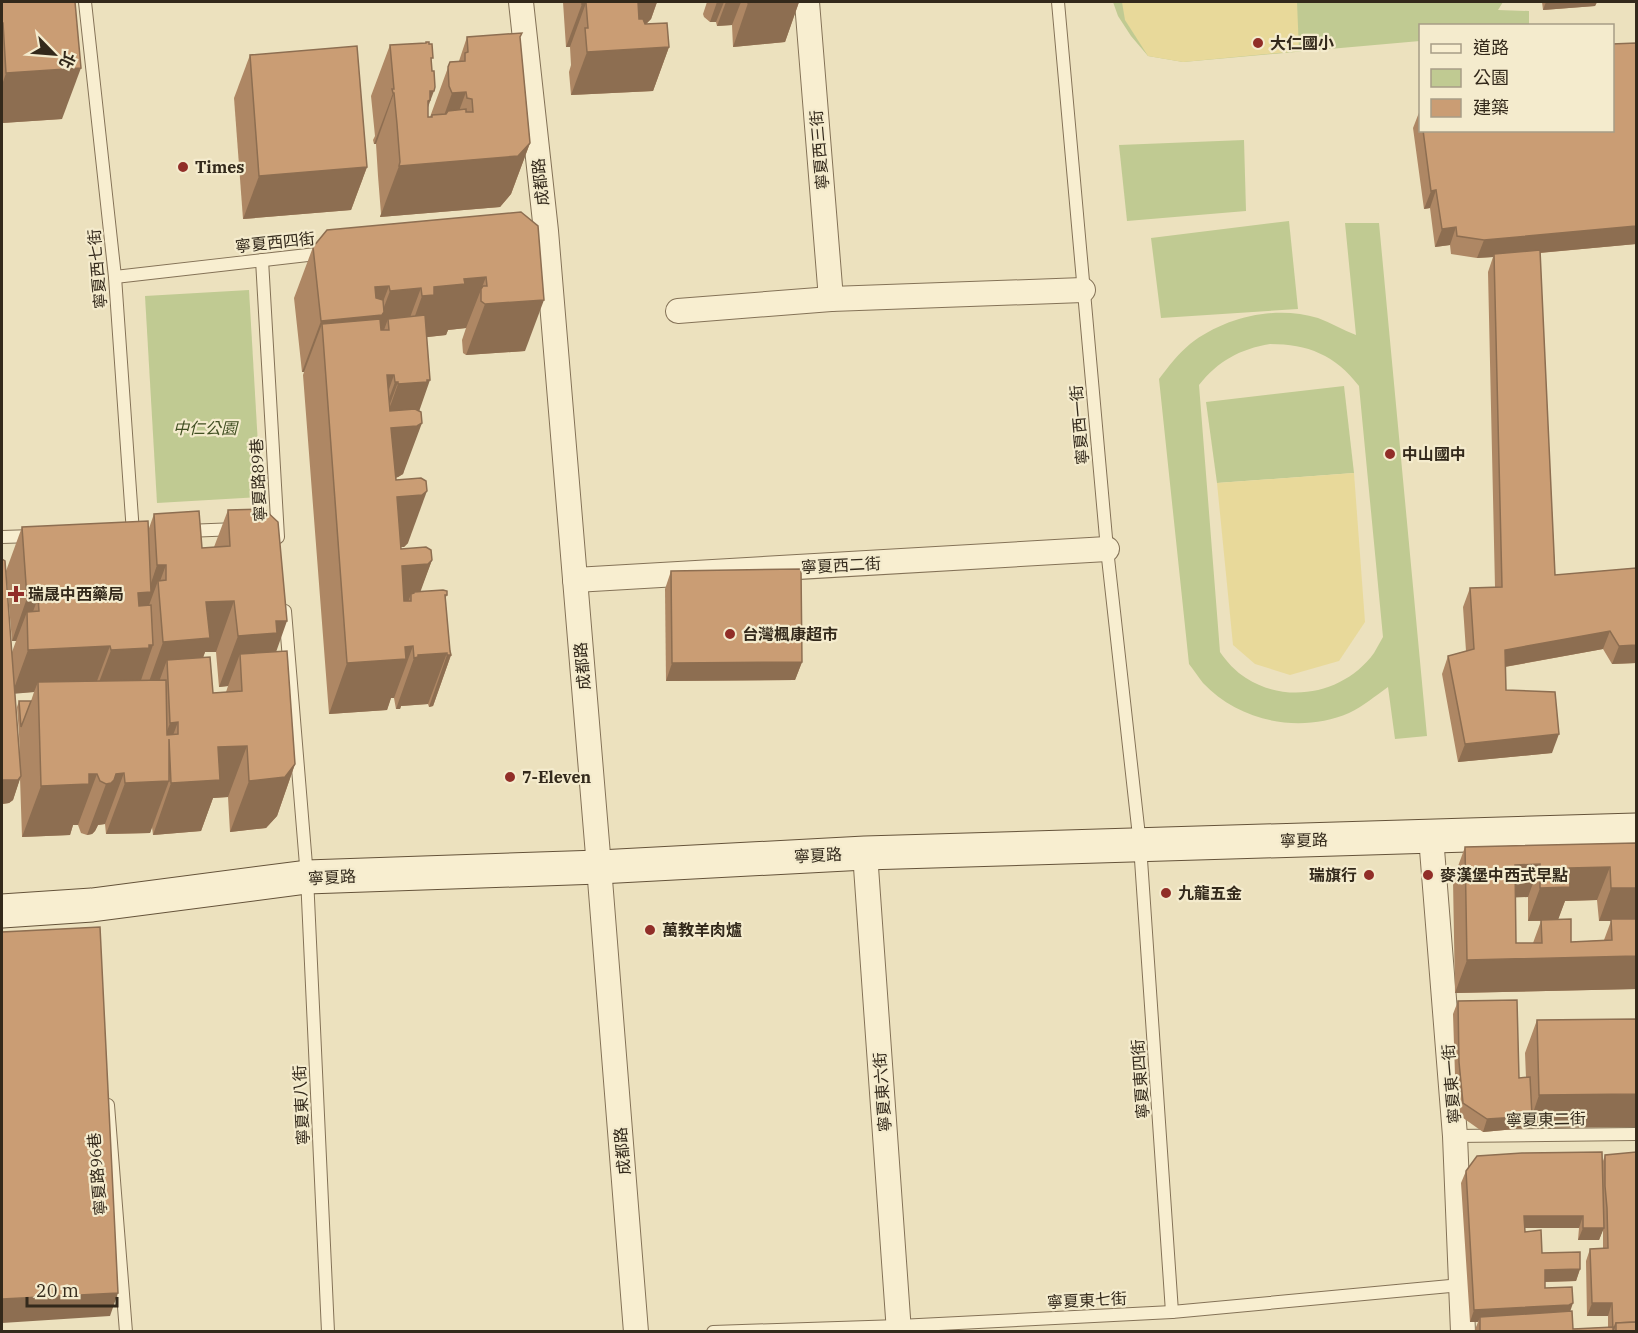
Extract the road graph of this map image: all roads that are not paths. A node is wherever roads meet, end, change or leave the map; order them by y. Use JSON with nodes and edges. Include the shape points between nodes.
{"nodes":[{"id":1,"x":85,"y":2,"type":"edge"},
{"id":2,"x":521,"y":2,"type":"edge"},
{"id":3,"x":807,"y":2,"type":"edge"},
{"id":4,"x":1058,"y":2,"type":"edge"},
{"id":5,"x":333,"y":253,"type":"edge"},
{"id":6,"x":262,"y":260,"type":"junction"},
{"id":7,"x":115,"y":276,"type":"junction"},
{"id":8,"x":1083,"y":290,"type":"junction"},
{"id":9,"x":831,"y":299,"type":"junction"},
{"id":10,"x":678,"y":311,"type":"dead end"},
{"id":11,"x":244,"y":528,"type":"edge"},
{"id":12,"x":177,"y":531,"type":"edge"},
{"id":13,"x":133,"y":533,"type":"edge"},
{"id":14,"x":49,"y":536,"type":"edge"},
{"id":15,"x":2,"y":537,"type":"edge"},
{"id":16,"x":1107,"y":549,"type":"junction"},
{"id":17,"x":279,"y":550,"type":"edge"},
{"id":18,"x":575,"y":580,"type":"junction"},
{"id":19,"x":283,"y":597,"type":"edge"},
{"id":20,"x":1636,"y":830,"type":"edge"},
{"id":21,"x":1431,"y":837,"type":"junction"},
{"id":22,"x":1140,"y":844,"type":"junction"},
{"id":23,"x":865,"y":853,"type":"junction"},
{"id":24,"x":599,"y":867,"type":"junction"},
{"id":25,"x":307,"y":877,"type":"junction"},
{"id":26,"x":2,"y":911,"type":"edge"},
{"id":27,"x":107,"y":1095,"type":"edge"},
{"id":28,"x":1636,"y":1134,"type":"edge"},
{"id":29,"x":1455,"y":1136,"type":"junction"},
{"id":30,"x":1461,"y":1285,"type":"junction"},
{"id":31,"x":1172,"y":1312,"type":"junction"},
{"id":32,"x":899,"y":1329,"type":"edge"},
{"id":33,"x":126,"y":1332,"type":"edge"},
{"id":34,"x":328,"y":1332,"type":"edge"},
{"id":35,"x":636,"y":1332,"type":"edge"},
{"id":36,"x":713,"y":1332,"type":"edge"},
{"id":37,"x":1463,"y":1332,"type":"edge"}],
"edges":[{"from":1,"to":7,"type":"lane","name":"寧夏西七街"},
{"from":2,"to":18,"type":"street","name":"成都路"},
{"from":3,"to":9,"type":"street","name":"寧夏西三街"},
{"from":4,"to":8,"type":"lane","name":"寧夏西一街"},
{"from":5,"to":6,"type":"lane","name":"寧夏西四街"},
{"from":6,"to":7,"type":"lane","name":"寧夏西四街"},
{"from":6,"to":17,"type":"lane","name":"寧夏路89巷","via":[[272,527]]},
{"from":7,"to":13,"type":"lane","name":"寧夏西七街"},
{"from":8,"to":9,"type":"street"},
{"from":8,"to":16,"type":"lane","name":"寧夏西一街"},
{"from":9,"to":10,"type":"street"},
{"from":11,"to":12,"type":"lane"},
{"from":14,"to":15,"type":"lane"},
{"from":16,"to":18,"type":"street","name":"寧夏西二街"},
{"from":16,"to":22,"type":"lane","name":"寧夏西一街"},
{"from":18,"to":24,"type":"street","name":"成都路"},
{"from":19,"to":25,"type":"lane"},
{"from":20,"to":21,"type":"street","name":"寧夏路"},
{"from":21,"to":22,"type":"street","name":"寧夏路"},
{"from":21,"to":29,"type":"street","name":"寧夏東一街"},
{"from":22,"to":23,"type":"street","name":"寧夏路"},
{"from":22,"to":31,"type":"lane","name":"寧夏東四街"},
{"from":23,"to":24,"type":"street","name":"寧夏路"},
{"from":23,"to":32,"type":"street","name":"寧夏東六街"},
{"from":24,"to":25,"type":"street","name":"寧夏路"},
{"from":24,"to":35,"type":"street","name":"成都路"},
{"from":25,"to":26,"type":"street","name":"寧夏路","via":[[93,911]]},
{"from":25,"to":34,"type":"lane","name":"寧夏東八街"},
{"from":27,"to":33,"type":"lane","name":"寧夏路96巷"},
{"from":28,"to":29,"type":"lane","name":"寧夏東二街"},
{"from":29,"to":30,"type":"street","name":"寧夏東一街"},
{"from":30,"to":31,"type":"lane","name":"寧夏東七街"},
{"from":30,"to":37,"type":"street","name":"寧夏東一街"},
{"from":31,"to":32,"type":"lane","name":"寧夏東七街"},
{"from":32,"to":36,"type":"lane","name":"寧夏東七街"}]}
